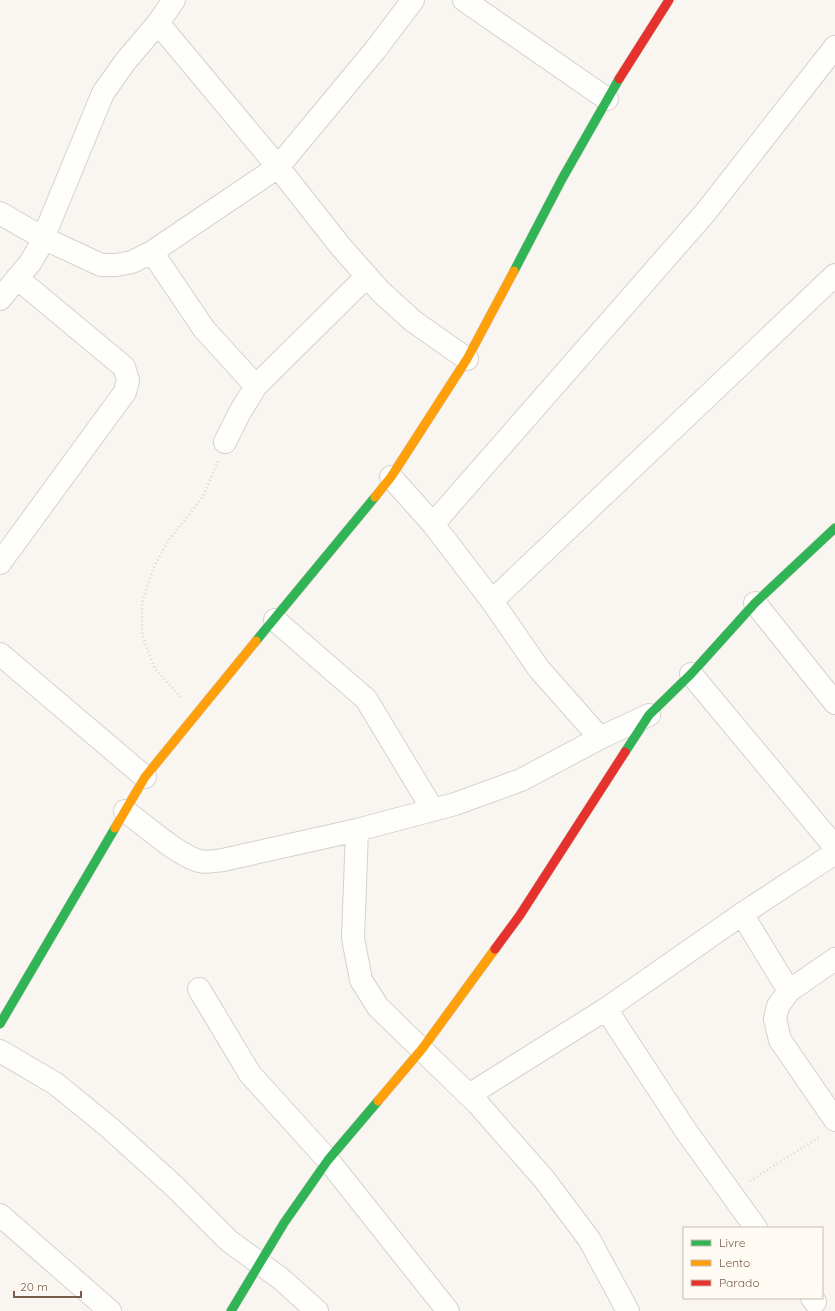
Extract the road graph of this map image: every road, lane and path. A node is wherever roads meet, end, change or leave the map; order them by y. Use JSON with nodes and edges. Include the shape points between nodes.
{"nodes":[{"id":1,"x":174,"y":0,"type":"edge"},
{"id":2,"x":413,"y":0,"type":"edge"},
{"id":3,"x":464,"y":0,"type":"edge"},
{"id":4,"x":669,"y":0,"type":"edge"},
{"id":5,"x":158,"y":23,"type":"junction"},
{"id":6,"x":835,"y":47,"type":"edge"},
{"id":7,"x":607,"y":99,"type":"junction"},
{"id":8,"x":278,"y":167,"type":"junction"},
{"id":9,"x":0,"y":213,"type":"edge"},
{"id":10,"x":43,"y":238,"type":"junction"},
{"id":11,"x":152,"y":252,"type":"junction"},
{"id":12,"x":835,"y":275,"type":"edge"},
{"id":13,"x":367,"y":276,"type":"junction"},
{"id":14,"x":17,"y":278,"type":"junction"},
{"id":15,"x":0,"y":299,"type":"edge"},
{"id":16,"x":467,"y":360,"type":"junction"},
{"id":17,"x":256,"y":386,"type":"junction"},
{"id":18,"x":225,"y":442,"type":"joint"},
{"id":19,"x":391,"y":477,"type":"junction"},
{"id":20,"x":433,"y":524,"type":"junction"},
{"id":21,"x":835,"y":528,"type":"edge"},
{"id":22,"x":0,"y":563,"type":"edge"},
{"id":23,"x":492,"y":601,"type":"junction"},
{"id":24,"x":754,"y":603,"type":"junction"},
{"id":25,"x":275,"y":620,"type":"junction"},
{"id":26,"x":0,"y":654,"type":"edge"},
{"id":27,"x":691,"y":674,"type":"junction"},
{"id":28,"x":835,"y":703,"type":"edge"},
{"id":29,"x":198,"y":715,"type":"junction"},
{"id":30,"x":648,"y":715,"type":"junction"},
{"id":31,"x":600,"y":738,"type":"junction"},
{"id":32,"x":146,"y":777,"type":"junction"},
{"id":33,"x":433,"y":810,"type":"junction"},
{"id":34,"x":125,"y":811,"type":"junction"},
{"id":35,"x":358,"y":830,"type":"junction"},
{"id":36,"x":835,"y":847,"type":"edge"},
{"id":37,"x":835,"y":854,"type":"edge"},
{"id":38,"x":742,"y":914,"type":"junction"},
{"id":39,"x":835,"y":960,"type":"edge"},
{"id":40,"x":199,"y":989,"type":"dead end"},
{"id":41,"x":789,"y":991,"type":"junction"},
{"id":42,"x":606,"y":1009,"type":"junction"},
{"id":43,"x":0,"y":1024,"type":"edge"},
{"id":44,"x":422,"y":1048,"type":"junction"},
{"id":45,"x":0,"y":1050,"type":"edge"},
{"id":46,"x":469,"y":1095,"type":"junction"},
{"id":47,"x":828,"y":1127,"type":"edge"},
{"id":48,"x":328,"y":1160,"type":"junction"},
{"id":49,"x":731,"y":1194,"type":"junction"},
{"id":50,"x":0,"y":1215,"type":"edge"},
{"id":51,"x":755,"y":1227,"type":"edge"},
{"id":52,"x":259,"y":1262,"type":"junction"},
{"id":53,"x":110,"y":1311,"type":"edge"},
{"id":54,"x":231,"y":1311,"type":"edge"},
{"id":55,"x":317,"y":1311,"type":"edge"},
{"id":56,"x":448,"y":1311,"type":"edge"},
{"id":57,"x":628,"y":1311,"type":"edge"}],
"edges":[{"from":1,"to":5,"type":"street"},
{"from":2,"to":8,"type":"street","via":[[376,50]]},
{"from":3,"to":7,"type":"street"},
{"from":4,"to":7,"type":"street"},
{"from":5,"to":8,"type":"street"},
{"from":5,"to":10,"type":"street","via":[[102,93]]},
{"from":6,"to":20,"type":"street","via":[[705,213]]},
{"from":7,"to":16,"type":"street"},
{"from":8,"to":11,"type":"street"},
{"from":8,"to":13,"type":"street"},
{"from":9,"to":10,"type":"street"},
{"from":10,"to":11,"type":"street","via":[[101,265],[132,262]]},
{"from":10,"to":14,"type":"street","via":[[36,253]]},
{"from":11,"to":17,"type":"street","via":[[204,329]]},
{"from":12,"to":23,"type":"street"},
{"from":13,"to":16,"type":"street","via":[[413,321]]},
{"from":13,"to":17,"type":"street"},
{"from":14,"to":15,"type":"street"},
{"from":14,"to":22,"type":"street","via":[[124,367],[128,380],[125,392]]},
{"from":16,"to":19,"type":"street"},
{"from":17,"to":18,"type":"street"},
{"from":18,"to":29,"type":"path","via":[[204,497],[168,541],[153,569],[142,603],[142,635],[155,669]]},
{"from":19,"to":20,"type":"street"},
{"from":19,"to":25,"type":"street"},
{"from":20,"to":23,"type":"street"},
{"from":21,"to":24,"type":"street"},
{"from":23,"to":31,"type":"street","via":[[538,668]]},
{"from":24,"to":27,"type":"street"},
{"from":24,"to":28,"type":"street"},
{"from":25,"to":29,"type":"street"},
{"from":25,"to":33,"type":"street","via":[[366,699]]},
{"from":26,"to":32,"type":"street"},
{"from":27,"to":30,"type":"street"},
{"from":27,"to":36,"type":"street"},
{"from":29,"to":32,"type":"street"},
{"from":30,"to":31,"type":"street"},
{"from":30,"to":44,"type":"street","via":[[520,915]]},
{"from":31,"to":33,"type":"street","via":[[521,780]]},
{"from":32,"to":34,"type":"street"},
{"from":33,"to":35,"type":"street"},
{"from":34,"to":35,"type":"street","via":[[184,853],[199,861],[210,862]]},
{"from":34,"to":43,"type":"street"},
{"from":35,"to":44,"type":"street","via":[[353,938],[360,980],[378,1006]]},
{"from":37,"to":38,"type":"street"},
{"from":38,"to":41,"type":"street"},
{"from":38,"to":42,"type":"street"},
{"from":39,"to":41,"type":"street"},
{"from":40,"to":48,"type":"street","via":[[250,1074]]},
{"from":41,"to":47,"type":"street","via":[[778,1006],[775,1019],[780,1040]]},
{"from":42,"to":46,"type":"street"},
{"from":42,"to":49,"type":"street","via":[[686,1131]]},
{"from":44,"to":46,"type":"street"},
{"from":44,"to":48,"type":"street"},
{"from":45,"to":52,"type":"street","via":[[56,1084],[110,1128],[229,1241]]},
{"from":46,"to":57,"type":"street","via":[[549,1185],[589,1240]]},
{"from":47,"to":49,"type":"path"},
{"from":48,"to":52,"type":"street"},
{"from":48,"to":56,"type":"street"},
{"from":49,"to":51,"type":"street"},
{"from":50,"to":53,"type":"street"},
{"from":52,"to":54,"type":"street"},
{"from":52,"to":55,"type":"street"}]}
